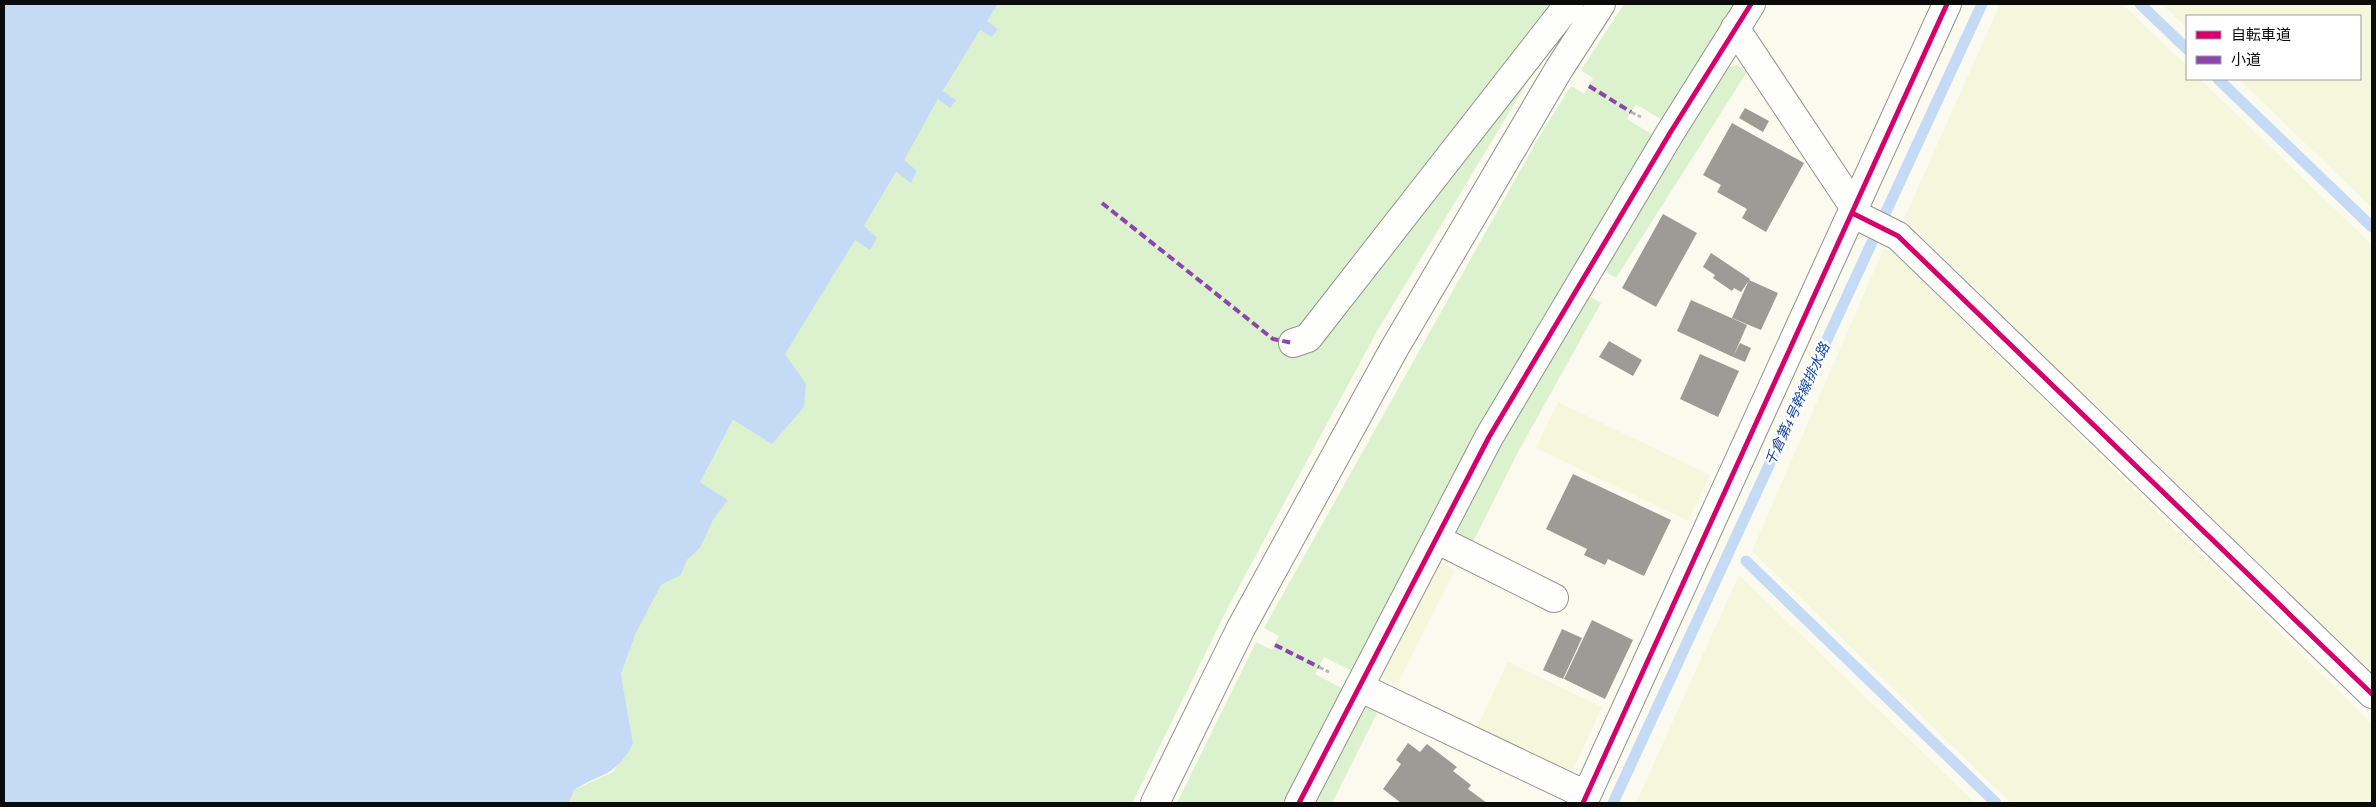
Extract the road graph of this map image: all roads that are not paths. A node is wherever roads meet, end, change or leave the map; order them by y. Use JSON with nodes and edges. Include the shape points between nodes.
{"nodes":[{"id":1,"x":1569,"y":4,"type":"edge"},
{"id":2,"x":1601,"y":4,"type":"edge"},
{"id":3,"x":1750,"y":4,"type":"edge"},
{"id":4,"x":1946,"y":4,"type":"edge"},
{"id":5,"x":1735,"y":28,"type":"junction"},
{"id":6,"x":1857,"y":213,"type":"junction"},
{"id":7,"x":1293,"y":343,"type":"dead end"},
{"id":8,"x":1436,"y":539,"type":"junction"},
{"id":9,"x":1554,"y":598,"type":"dead end"},
{"id":10,"x":1359,"y":687,"type":"junction"},
{"id":11,"x":2372,"y":694,"type":"edge"},
{"id":12,"x":1584,"y":799,"type":"edge"},
{"id":13,"x":1155,"y":803,"type":"edge"},
{"id":14,"x":1298,"y":803,"type":"edge"}],
"edges":[{"from":1,"to":7,"type":"street","via":[[1308,338]]},
{"from":2,"to":13,"type":"street","via":[[1559,69],[1394,349],[1242,628]]},
{"from":3,"to":5,"type":"street"},
{"from":4,"to":6,"type":"street"},
{"from":5,"to":6,"type":"street"},
{"from":5,"to":8,"type":"street","via":[[1489,437]]},
{"from":6,"to":11,"type":"street","via":[[1898,236]]},
{"from":6,"to":12,"type":"street"},
{"from":8,"to":9,"type":"street"},
{"from":8,"to":10,"type":"street"},
{"from":10,"to":12,"type":"street"},
{"from":10,"to":14,"type":"street"}]}
